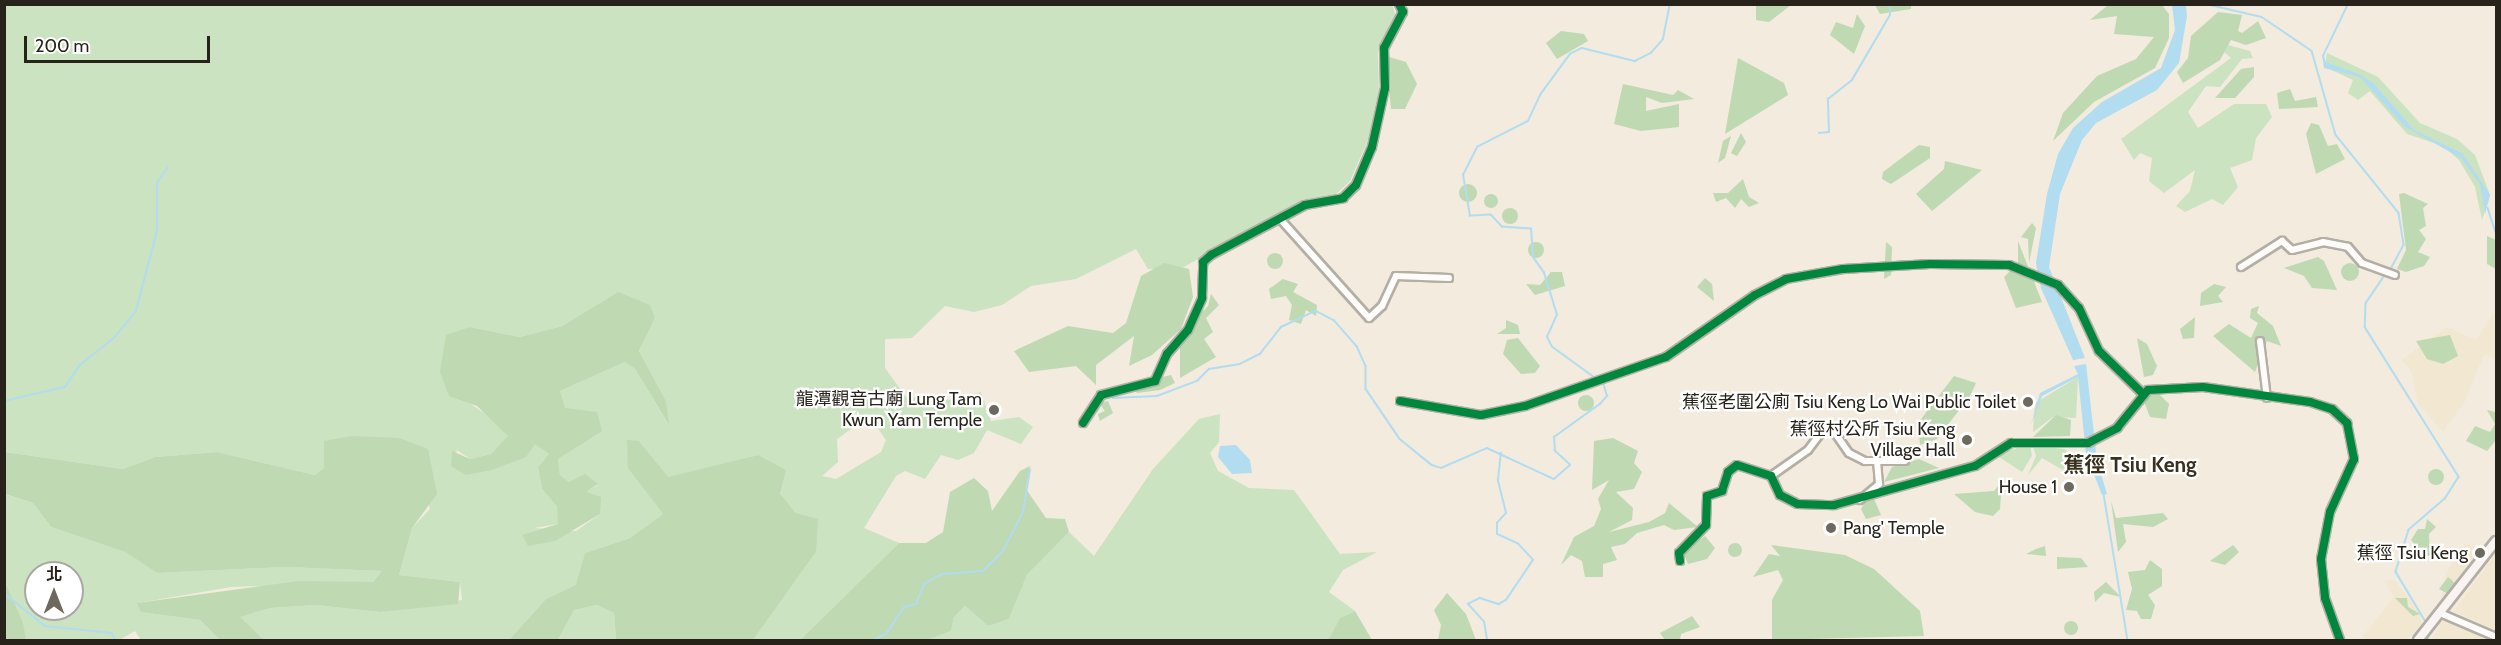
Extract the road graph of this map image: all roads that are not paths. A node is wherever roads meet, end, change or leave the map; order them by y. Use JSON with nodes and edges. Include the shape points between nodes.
{"nodes":[{"id":1,"x":1399,"y":4,"type":"edge"},
{"id":2,"x":1282,"y":221,"type":"junction"},
{"id":3,"x":2241,"y":267,"type":"dead end"},
{"id":4,"x":2394,"y":275,"type":"dead end"},
{"id":5,"x":1449,"y":278,"type":"dead end"},
{"id":6,"x":2260,"y":341,"type":"dead end"},
{"id":7,"x":2142,"y":393,"type":"junction"},
{"id":8,"x":2267,"y":398,"type":"junction"},
{"id":9,"x":1400,"y":401,"type":"dead end"},
{"id":10,"x":1083,"y":423,"type":"dead end"},
{"id":11,"x":1905,"y":461,"type":"dead end"},
{"id":12,"x":1877,"y":463,"type":"junction"},
{"id":13,"x":1770,"y":476,"type":"junction"},
{"id":14,"x":1860,"y":500,"type":"junction"},
{"id":15,"x":2496,"y":541,"type":"edge"},
{"id":16,"x":1680,"y":561,"type":"dead end"},
{"id":17,"x":2440,"y":613,"type":"junction"},
{"id":18,"x":2496,"y":637,"type":"edge"},
{"id":19,"x":2340,"y":640,"type":"edge"},
{"id":20,"x":2418,"y":640,"type":"edge"}],
"edges":[{"from":1,"to":2,"type":"street","via":[[1403,12],[1384,48],[1385,88],[1372,147],[1356,185],[1343,198],[1305,205]]},
{"from":2,"to":5,"type":"street","via":[[1369,318],[1382,306],[1396,276]]},
{"from":2,"to":10,"type":"street","via":[[1203,262],[1202,298],[1155,381],[1101,395]]},
{"from":3,"to":4,"type":"street","via":[[2282,241],[2292,250],[2336,243],[2377,270]]},
{"from":6,"to":8,"type":"street"},
{"from":7,"to":8,"type":"street","via":[[2174,385]]},
{"from":7,"to":9,"type":"street","via":[[2099,351],[2079,308],[2058,285],[2025,268],[1875,266],[1786,279],[1755,295],[1688,346],[1596,384],[1481,415]]},
{"from":7,"to":14,"type":"street","via":[[2122,423],[2098,439],[2082,445],[2011,442],[1975,466]]},
{"from":8,"to":19,"type":"street","via":[[2332,409],[2353,438],[2355,459],[2330,512],[2321,559],[2325,598]]},
{"from":11,"to":12,"type":"street"},
{"from":12,"to":13,"type":"street","via":[[1856,458],[1835,433],[1824,429],[1808,450]]},
{"from":12,"to":14,"type":"street","via":[[1878,484]]},
{"from":13,"to":14,"type":"street","via":[[1778,490],[1805,505]]},
{"from":13,"to":16,"type":"street","via":[[1731,468],[1722,491],[1707,496],[1706,525],[1679,553]]},
{"from":15,"to":17,"type":"main road"},
{"from":17,"to":18,"type":"street"},
{"from":17,"to":20,"type":"main road"}]}
